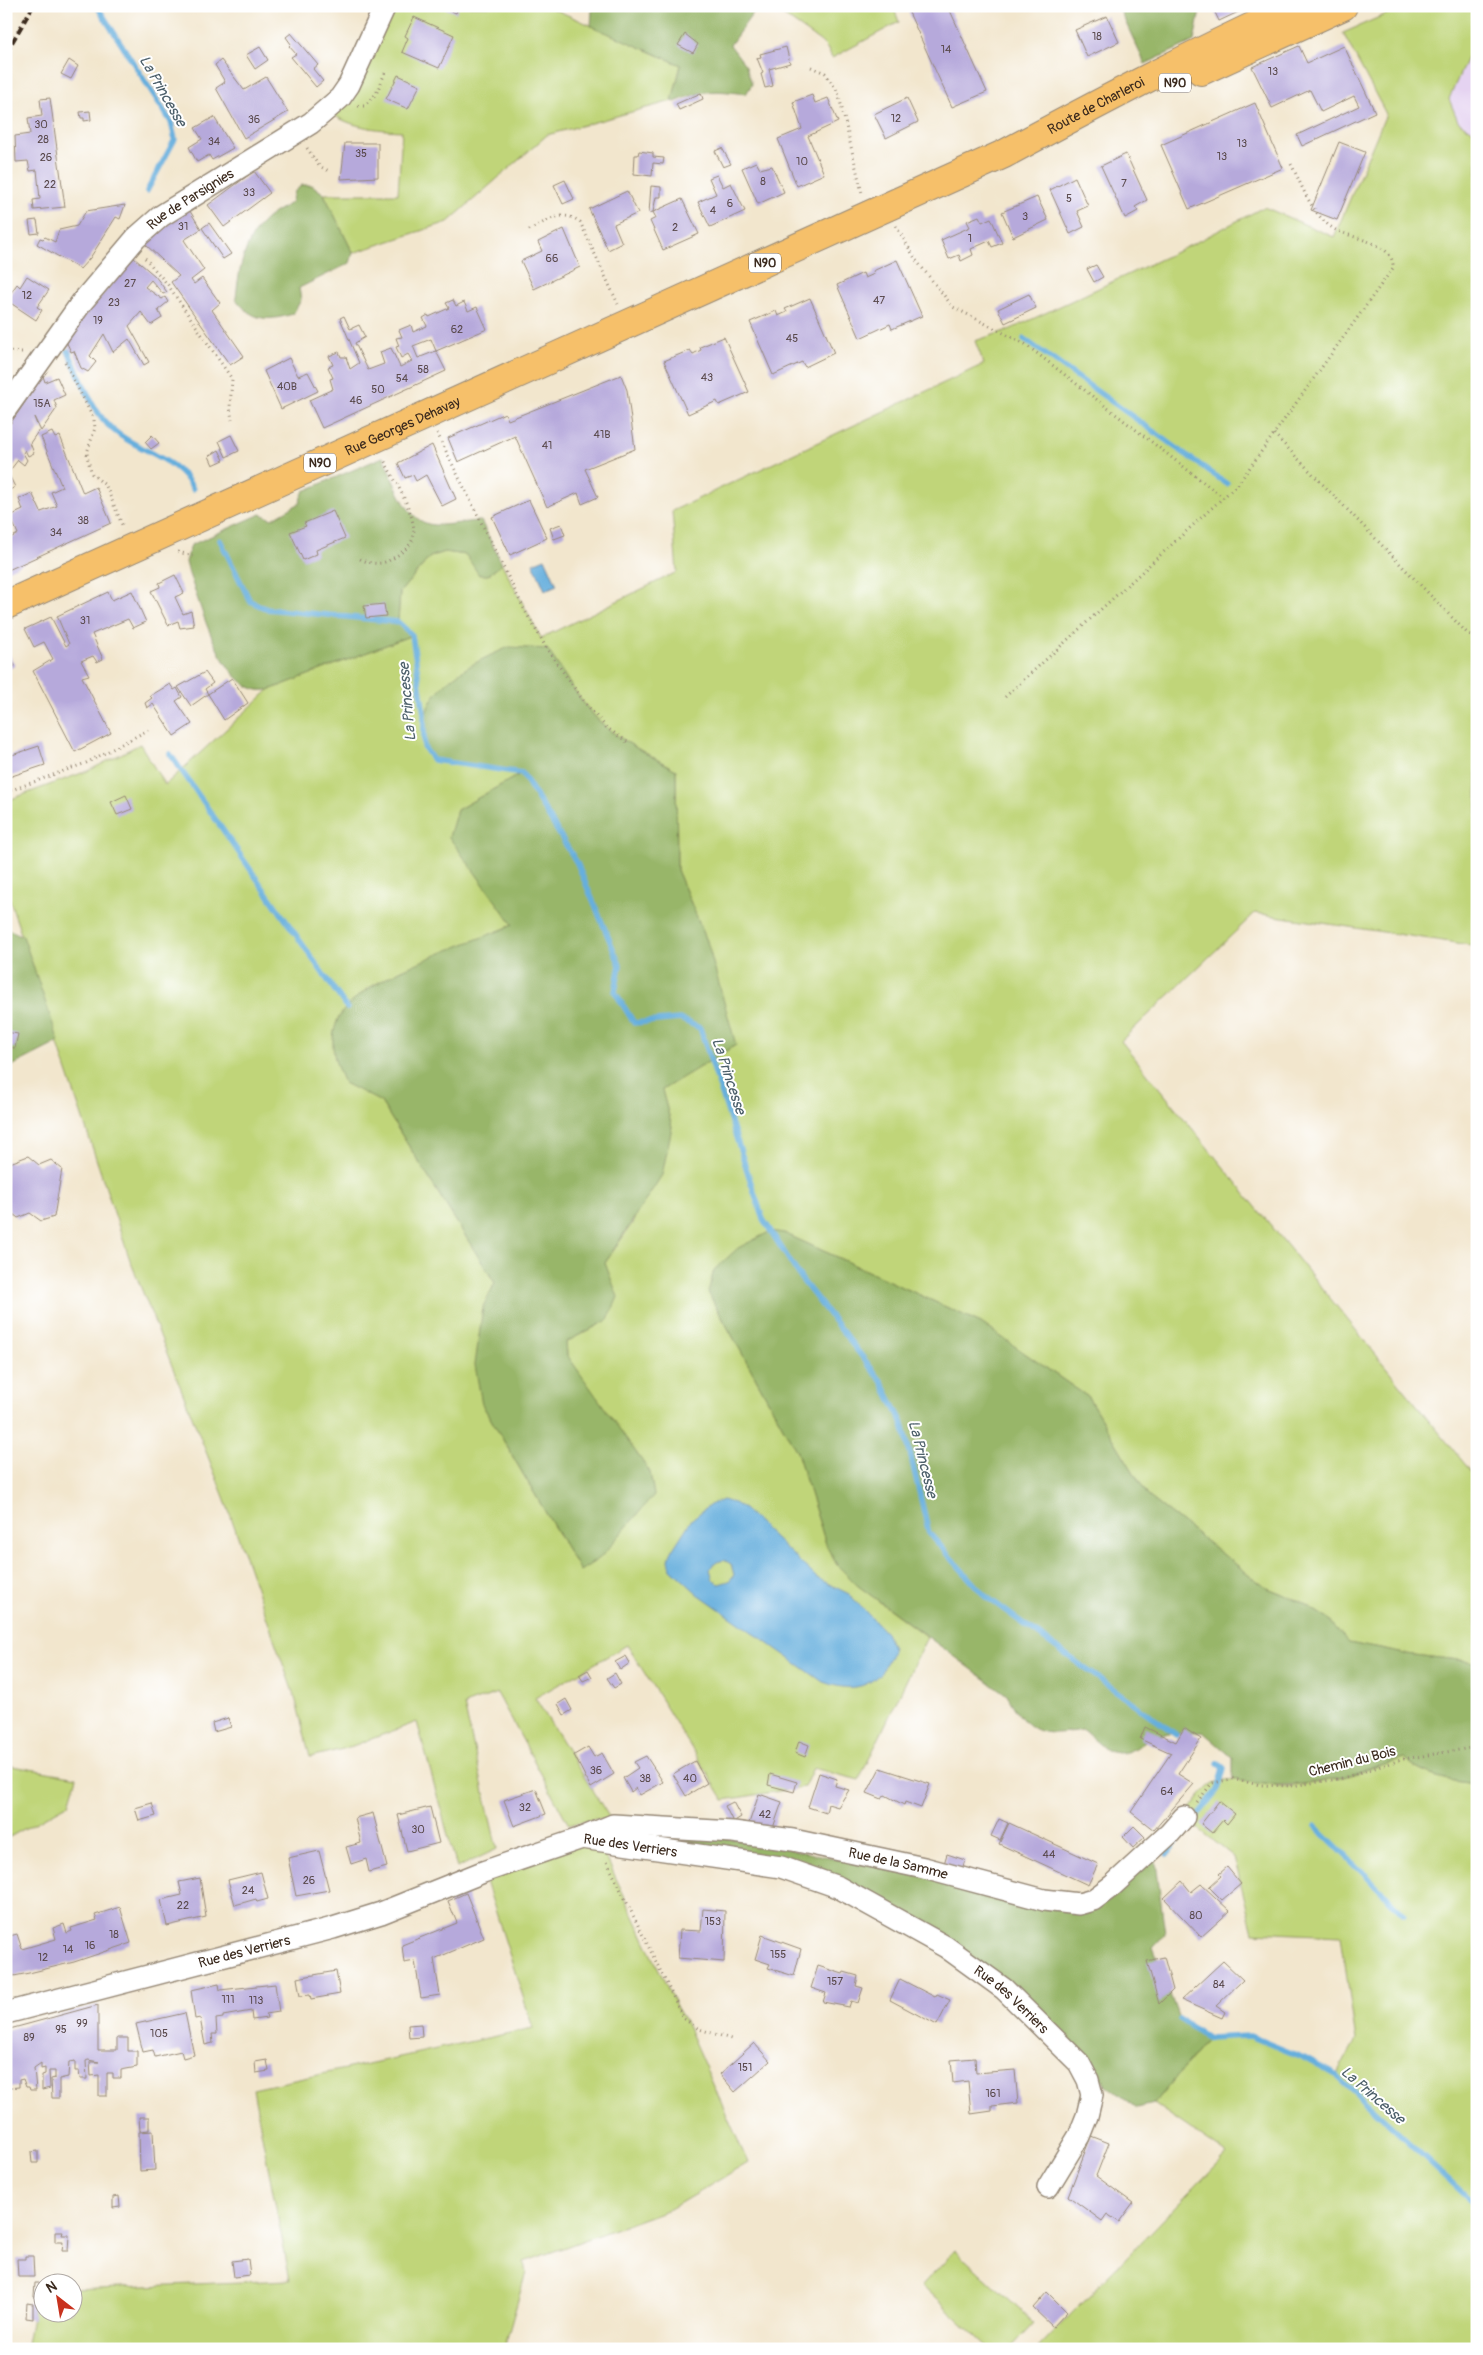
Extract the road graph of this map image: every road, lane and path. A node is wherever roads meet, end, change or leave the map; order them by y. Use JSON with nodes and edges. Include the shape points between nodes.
{"nodes":[{"id":1,"x":385,"y":6,"type":"edge"},
{"id":2,"x":1297,"y":6,"type":"edge"},
{"id":3,"x":1343,"y":6,"type":"edge"},
{"id":4,"x":811,"y":67,"type":"dead end"},
{"id":5,"x":311,"y":123,"type":"junction"},
{"id":6,"x":1004,"y":154,"type":"junction"},
{"id":7,"x":1291,"y":164,"type":"dead end"},
{"id":8,"x":329,"y":171,"type":"dead end"},
{"id":9,"x":895,"y":215,"type":"junction"},
{"id":10,"x":868,"y":216,"type":"junction"},
{"id":11,"x":529,"y":230,"type":"dead end"},
{"id":12,"x":130,"y":244,"type":"junction"},
{"id":13,"x":631,"y":323,"type":"junction"},
{"id":14,"x":54,"y":341,"type":"junction"},
{"id":15,"x":6,"y":409,"type":"edge"},
{"id":16,"x":428,"y":415,"type":"junction"},
{"id":17,"x":232,"y":420,"type":"dead end"},
{"id":18,"x":1274,"y":434,"type":"junction"},
{"id":19,"x":374,"y":439,"type":"junction"},
{"id":20,"x":1224,"y":498,"type":"junction"},
{"id":21,"x":132,"y":548,"type":"junction"},
{"id":22,"x":360,"y":559,"type":"dead end"},
{"id":23,"x":6,"y":605,"type":"edge"},
{"id":24,"x":1477,"y":637,"type":"edge"},
{"id":25,"x":1005,"y":697,"type":"dead end"},
{"id":26,"x":148,"y":730,"type":"dead end"},
{"id":27,"x":630,"y":744,"type":"dead end"},
{"id":28,"x":6,"y":792,"type":"edge"},
{"id":29,"x":1477,"y":1747,"type":"edge"},
{"id":30,"x":1212,"y":1783,"type":"dead end"},
{"id":31,"x":1184,"y":1817,"type":"dead end"},
{"id":32,"x":590,"y":1839,"type":"junction"},
{"id":33,"x":6,"y":2013,"type":"edge"},
{"id":34,"x":734,"y":2040,"type":"dead end"},
{"id":35,"x":1048,"y":2187,"type":"dead end"}],
"edges":[{"from":1,"to":5,"type":"street","name":"Rue de Parsignies","via":[[349,85],[340,98]]},
{"from":2,"to":6,"type":"main road","name":"Route de Charleroi","number":"N90","via":[[1230,36]]},
{"from":3,"to":6,"type":"main road","number":"N90","via":[[1123,106]]},
{"from":4,"to":10,"type":"path","via":[[825,72],[838,92]]},
{"from":5,"to":8,"type":"path","via":[[308,149],[319,166]]},
{"from":5,"to":12,"type":"street","name":"Rue de Parsignies","via":[[161,216]]},
{"from":6,"to":9,"type":"main road","name":"Route de Charleroi","number":"N90"},
{"from":7,"to":18,"type":"path","via":[[1316,214],[1339,231],[1387,249],[1393,268]]},
{"from":9,"to":10,"type":"main road","number":"N90"},
{"from":9,"to":20,"type":"path","via":[[916,260],[953,307],[1025,344]]},
{"from":10,"to":13,"type":"main road","number":"N90"},
{"from":11,"to":13,"type":"path","via":[[563,215],[573,216],[580,222]]},
{"from":12,"to":14,"type":"street","name":"Rue de Parsignies"},
{"from":12,"to":17,"type":"path","via":[[168,285],[232,378]]},
{"from":13,"to":16,"type":"main road","name":"Rue Georges Dehavay","number":"N90"},
{"from":14,"to":15,"type":"street","name":"Rue de Parsignies"},
{"from":14,"to":21,"type":"path","via":[[94,420],[95,428],[87,453],[92,474],[106,486]]},
{"from":16,"to":19,"type":"main road","name":"Rue Georges Dehavay","number":"N90"},
{"from":16,"to":27,"type":"path","via":[[524,609],[547,648],[606,727]]},
{"from":18,"to":20,"type":"path"},
{"from":18,"to":24,"type":"path","via":[[1468,634]]},
{"from":19,"to":21,"type":"main road","name":"Rue Georges Dehavay","number":"N90"},
{"from":19,"to":22,"type":"path","via":[[411,514],[413,539],[390,560],[373,565]]},
{"from":20,"to":25,"type":"path"},
{"from":21,"to":23,"type":"main road","name":"Rue Georges Dehavay","number":"N90"},
{"from":26,"to":28,"type":"path","via":[[86,763]]},
{"from":29,"to":30,"type":"path","name":"Chemin du Bois","via":[[1404,1759],[1340,1778],[1291,1786],[1260,1785],[1233,1779]]},
{"from":31,"to":32,"type":"street","name":"Rue de la Samme","via":[[1112,1886],[1093,1900],[1079,1904],[1044,1900],[924,1868],[793,1840],[741,1833],[613,1825]]},
{"from":32,"to":33,"type":"street","name":"Rue des Verriers","via":[[483,1872],[381,1913],[333,1928]]},
{"from":32,"to":34,"type":"path","via":[[684,2019],[699,2029]]},
{"from":32,"to":35,"type":"street","name":"Rue des Verriers","via":[[781,1867],[838,1887],[946,1947],[1004,1989],[1078,2063],[1092,2095],[1088,2116],[1079,2136]]}]}
